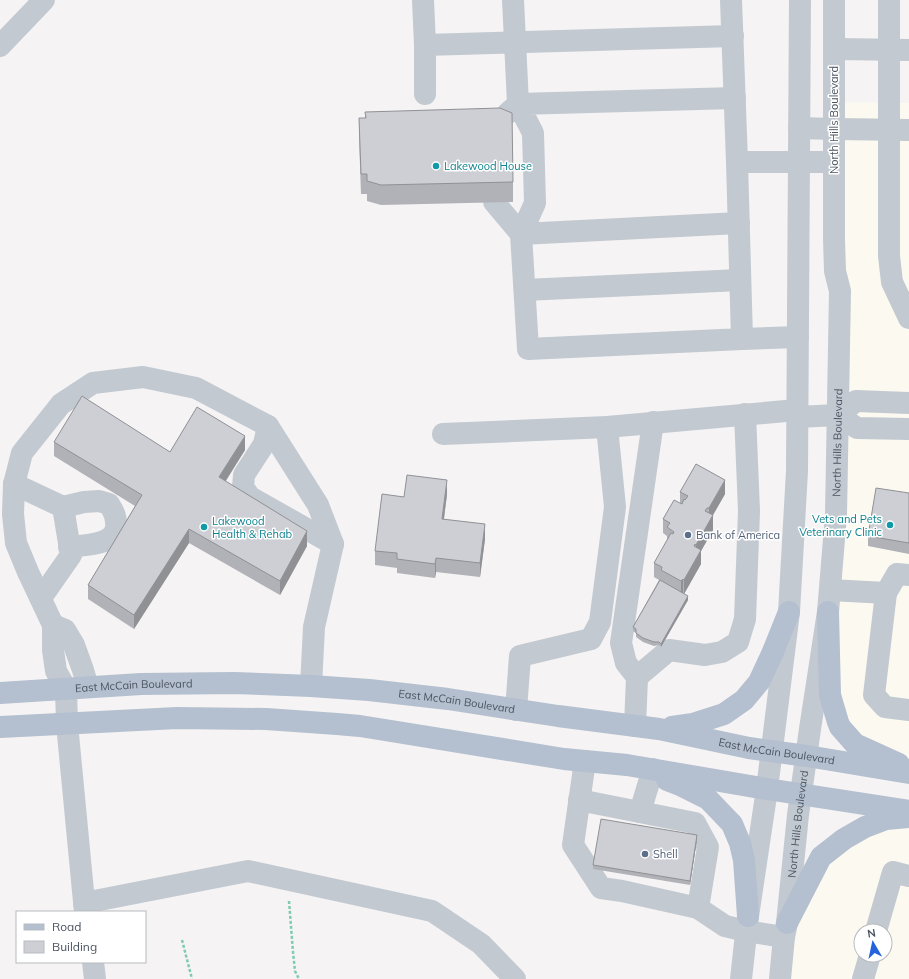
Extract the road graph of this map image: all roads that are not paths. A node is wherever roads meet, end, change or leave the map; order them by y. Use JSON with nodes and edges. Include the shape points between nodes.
{"nodes":[{"id":1,"x":44,"y":0,"type":"edge"},
{"id":2,"x":424,"y":0,"type":"edge"},
{"id":3,"x":513,"y":0,"type":"edge"},
{"id":4,"x":731,"y":0,"type":"edge"},
{"id":5,"x":800,"y":0,"type":"edge"},
{"id":6,"x":834,"y":0,"type":"edge"},
{"id":7,"x":889,"y":0,"type":"edge"},
{"id":8,"x":733,"y":36,"type":"junction"},
{"id":9,"x":515,"y":43,"type":"junction"},
{"id":10,"x":425,"y":45,"type":"junction"},
{"id":11,"x":0,"y":46,"type":"edge"},
{"id":12,"x":834,"y":49,"type":"junction"},
{"id":13,"x":899,"y":50,"type":"edge"},
{"id":14,"x":425,"y":94,"type":"dead end"},
{"id":15,"x":735,"y":98,"type":"junction"},
{"id":16,"x":518,"y":104,"type":"junction"},
{"id":17,"x":493,"y":128,"type":"edge"},
{"id":18,"x":799,"y":128,"type":"junction"},
{"id":19,"x":834,"y":129,"type":"junction"},
{"id":20,"x":899,"y":130,"type":"edge"},
{"id":21,"x":737,"y":162,"type":"junction"},
{"id":22,"x":799,"y":162,"type":"junction"},
{"id":23,"x":834,"y":162,"type":"junction"},
{"id":24,"x":494,"y":202,"type":"edge"},
{"id":25,"x":739,"y":223,"type":"junction"},
{"id":26,"x":522,"y":234,"type":"junction"},
{"id":27,"x":901,"y":279,"type":"edge"},
{"id":28,"x":740,"y":280,"type":"junction"},
{"id":29,"x":525,"y":290,"type":"junction"},
{"id":30,"x":909,"y":318,"type":"edge"},
{"id":31,"x":798,"y":337,"type":"junction"},
{"id":32,"x":742,"y":338,"type":"junction"},
{"id":33,"x":909,"y":403,"type":"edge"},
{"id":34,"x":745,"y":414,"type":"junction"},
{"id":35,"x":797,"y":414,"type":"junction"},
{"id":36,"x":838,"y":415,"type":"junction"},
{"id":37,"x":653,"y":422,"type":"junction"},
{"id":38,"x":268,"y":426,"type":"junction"},
{"id":39,"x":607,"y":427,"type":"junction"},
{"id":40,"x":909,"y":429,"type":"edge"},
{"id":41,"x":443,"y":434,"type":"dead end"},
{"id":42,"x":14,"y":484,"type":"junction"},
{"id":43,"x":63,"y":507,"type":"junction"},
{"id":44,"x":333,"y":544,"type":"junction"},
{"id":45,"x":69,"y":547,"type":"junction"},
{"id":46,"x":903,"y":574,"type":"edge"},
{"id":47,"x":830,"y":590,"type":"junction"},
{"id":48,"x":886,"y":593,"type":"junction"},
{"id":49,"x":41,"y":598,"type":"junction"},
{"id":50,"x":789,"y":612,"type":"junction"},
{"id":51,"x":828,"y":612,"type":"junction"},
{"id":52,"x":53,"y":625,"type":"junction"},
{"id":53,"x":637,"y":676,"type":"junction"},
{"id":54,"x":311,"y":686,"type":"junction"},
{"id":55,"x":88,"y":688,"type":"junction"},
{"id":56,"x":66,"y":689,"type":"junction"},
{"id":57,"x":0,"y":693,"type":"edge"},
{"id":58,"x":516,"y":710,"type":"junction"},
{"id":59,"x":909,"y":710,"type":"edge"},
{"id":60,"x":67,"y":724,"type":"junction"},
{"id":61,"x":635,"y":726,"type":"junction"},
{"id":62,"x":0,"y":727,"type":"edge"},
{"id":63,"x":659,"y":729,"type":"junction"},
{"id":64,"x":772,"y":752,"type":"junction"},
{"id":65,"x":807,"y":756,"type":"junction"},
{"id":66,"x":585,"y":761,"type":"junction"},
{"id":67,"x":909,"y":768,"type":"edge"},
{"id":68,"x":652,"y":772,"type":"junction"},
{"id":69,"x":909,"y":774,"type":"edge"},
{"id":70,"x":767,"y":789,"type":"junction"},
{"id":71,"x":802,"y":794,"type":"junction"},
{"id":72,"x":579,"y":800,"type":"junction"},
{"id":73,"x":909,"y":810,"type":"edge"},
{"id":74,"x":640,"y":812,"type":"junction"},
{"id":75,"x":909,"y":817,"type":"edge"},
{"id":76,"x":909,"y":876,"type":"edge"},
{"id":77,"x":84,"y":908,"type":"edge"},
{"id":78,"x":698,"y":908,"type":"junction"},
{"id":79,"x":747,"y":923,"type":"junction"},
{"id":80,"x":878,"y":923,"type":"edge"},
{"id":81,"x":786,"y":930,"type":"junction"},
{"id":82,"x":93,"y":963,"type":"edge"},
{"id":83,"x":868,"y":963,"type":"edge"},
{"id":84,"x":95,"y":979,"type":"edge"},
{"id":85,"x":515,"y":979,"type":"edge"},
{"id":86,"x":741,"y":979,"type":"edge"},
{"id":87,"x":780,"y":979,"type":"edge"},
{"id":88,"x":863,"y":979,"type":"edge"}],
"edges":[{"from":1,"to":11,"type":"street"},
{"from":2,"to":10,"type":"street"},
{"from":3,"to":9,"type":"street"},
{"from":4,"to":8,"type":"street"},
{"from":5,"to":18,"type":"street"},
{"from":6,"to":12,"type":"street","name":"North Hills Boulevard"},
{"from":7,"to":13,"type":"street"},
{"from":8,"to":9,"type":"street"},
{"from":8,"to":15,"type":"street"},
{"from":9,"to":10,"type":"street"},
{"from":9,"to":16,"type":"street"},
{"from":10,"to":14,"type":"street"},
{"from":12,"to":13,"type":"street"},
{"from":12,"to":19,"type":"street","name":"North Hills Boulevard"},
{"from":13,"to":20,"type":"street"},
{"from":15,"to":16,"type":"street"},
{"from":15,"to":21,"type":"street"},
{"from":16,"to":17,"type":"street"},
{"from":16,"to":26,"type":"street","via":[[534,133],[535,203]]},
{"from":18,"to":19,"type":"street"},
{"from":18,"to":22,"type":"street"},
{"from":19,"to":20,"type":"street"},
{"from":19,"to":23,"type":"street","name":"North Hills Boulevard"},
{"from":20,"to":27,"type":"street","via":[[889,256]]},
{"from":21,"to":22,"type":"street"},
{"from":21,"to":25,"type":"street"},
{"from":22,"to":23,"type":"street"},
{"from":22,"to":31,"type":"street"},
{"from":23,"to":36,"type":"street","name":"North Hills Boulevard","via":[[835,271],[840,291]]},
{"from":24,"to":26,"type":"street"},
{"from":25,"to":26,"type":"street"},
{"from":25,"to":28,"type":"street"},
{"from":26,"to":29,"type":"street"},
{"from":27,"to":30,"type":"street"},
{"from":28,"to":29,"type":"street"},
{"from":28,"to":32,"type":"street"},
{"from":29,"to":32,"type":"street","via":[[528,349]]},
{"from":31,"to":32,"type":"street"},
{"from":31,"to":35,"type":"street"},
{"from":33,"to":36,"type":"street","via":[[856,401]]},
{"from":34,"to":35,"type":"street"},
{"from":34,"to":37,"type":"street"},
{"from":34,"to":53,"type":"street","via":[[748,511],[745,619],[738,642],[722,652],[705,655],[669,650]]},
{"from":35,"to":36,"type":"street"},
{"from":35,"to":50,"type":"street","via":[[797,471]]},
{"from":36,"to":40,"type":"street","via":[[856,428]]},
{"from":36,"to":47,"type":"street","name":"North Hills Boulevard","via":[[836,515]]},
{"from":37,"to":39,"type":"street"},
{"from":37,"to":53,"type":"street","via":[[621,643],[626,662]]},
{"from":38,"to":42,"type":"street","via":[[196,388],[143,377],[94,383],[61,404],[22,453]]},
{"from":38,"to":44,"type":"street","via":[[318,505]]},
{"from":38,"to":44,"type":"street","via":[[264,444],[244,475],[243,487],[250,497]]},
{"from":39,"to":41,"type":"street"},
{"from":39,"to":58,"type":"street","via":[[615,508],[600,622],[591,639],[520,656]]},
{"from":42,"to":43,"type":"street"},
{"from":42,"to":49,"type":"street","via":[[13,514],[16,543]]},
{"from":43,"to":45,"type":"street"},
{"from":43,"to":45,"type":"street","via":[[99,501],[109,504],[116,516],[112,537],[96,544]]},
{"from":44,"to":54,"type":"street","via":[[314,627]]},
{"from":45,"to":49,"type":"street","via":[[70,555]]},
{"from":46,"to":48,"type":"street"},
{"from":47,"to":48,"type":"street"},
{"from":47,"to":51,"type":"street","name":"North Hills Boulevard"},
{"from":48,"to":59,"type":"street","via":[[874,695],[885,707]]},
{"from":49,"to":52,"type":"street"},
{"from":50,"to":63,"type":"main road","via":[[759,682],[744,700],[724,714],[693,724]]},
{"from":50,"to":64,"type":"street"},
{"from":51,"to":65,"type":"street","name":"North Hills Boulevard"},
{"from":51,"to":67,"type":"main road","via":[[830,695],[840,727],[855,744]]},
{"from":52,"to":55,"type":"street","via":[[64,630],[74,645]]},
{"from":52,"to":56,"type":"street","via":[[56,671]]},
{"from":53,"to":61,"type":"street"},
{"from":54,"to":55,"type":"main road","name":"East McCain Boulevard","via":[[234,683],[141,684]]},
{"from":54,"to":58,"type":"main road","name":"East McCain Boulevard","via":[[369,690]]},
{"from":55,"to":56,"type":"main road","name":"East McCain Boulevard"},
{"from":56,"to":57,"type":"main road","name":"East McCain Boulevard"},
{"from":56,"to":60,"type":"street"},
{"from":58,"to":61,"type":"main road","name":"East McCain Boulevard"},
{"from":60,"to":62,"type":"main road"},
{"from":60,"to":66,"type":"main road","via":[[177,718],[266,719],[337,724]]},
{"from":60,"to":77,"type":"street"},
{"from":61,"to":63,"type":"main road","name":"East McCain Boulevard"},
{"from":63,"to":64,"type":"main road","name":"East McCain Boulevard"},
{"from":64,"to":65,"type":"main road","name":"East McCain Boulevard"},
{"from":64,"to":70,"type":"street"},
{"from":65,"to":69,"type":"main road","name":"East McCain Boulevard"},
{"from":65,"to":71,"type":"street","name":"North Hills Boulevard"},
{"from":66,"to":68,"type":"main road","via":[[626,765]]},
{"from":66,"to":72,"type":"street"},
{"from":68,"to":70,"type":"main road"},
{"from":68,"to":74,"type":"street"},
{"from":68,"to":79,"type":"main road","via":[[708,799],[732,824],[744,860]]},
{"from":70,"to":71,"type":"main road"},
{"from":70,"to":79,"type":"street"},
{"from":71,"to":73,"type":"main road"},
{"from":71,"to":81,"type":"street","name":"North Hills Boulevard"},
{"from":72,"to":74,"type":"street"},
{"from":72,"to":78,"type":"street","via":[[573,845],[601,888]]},
{"from":74,"to":78,"type":"street","via":[[695,823],[708,846]]},
{"from":75,"to":81,"type":"main road","via":[[886,819],[865,828],[844,839],[821,857]]},
{"from":76,"to":80,"type":"street","via":[[893,872]]},
{"from":77,"to":85,"type":"street","via":[[248,871],[432,911],[481,944]]},
{"from":78,"to":79,"type":"street","via":[[725,926]]},
{"from":79,"to":81,"type":"street"},
{"from":79,"to":86,"type":"street"},
{"from":81,"to":87,"type":"street","name":"North Hills Boulevard"},
{"from":82,"to":84,"type":"street"},
{"from":83,"to":88,"type":"street"}]}
